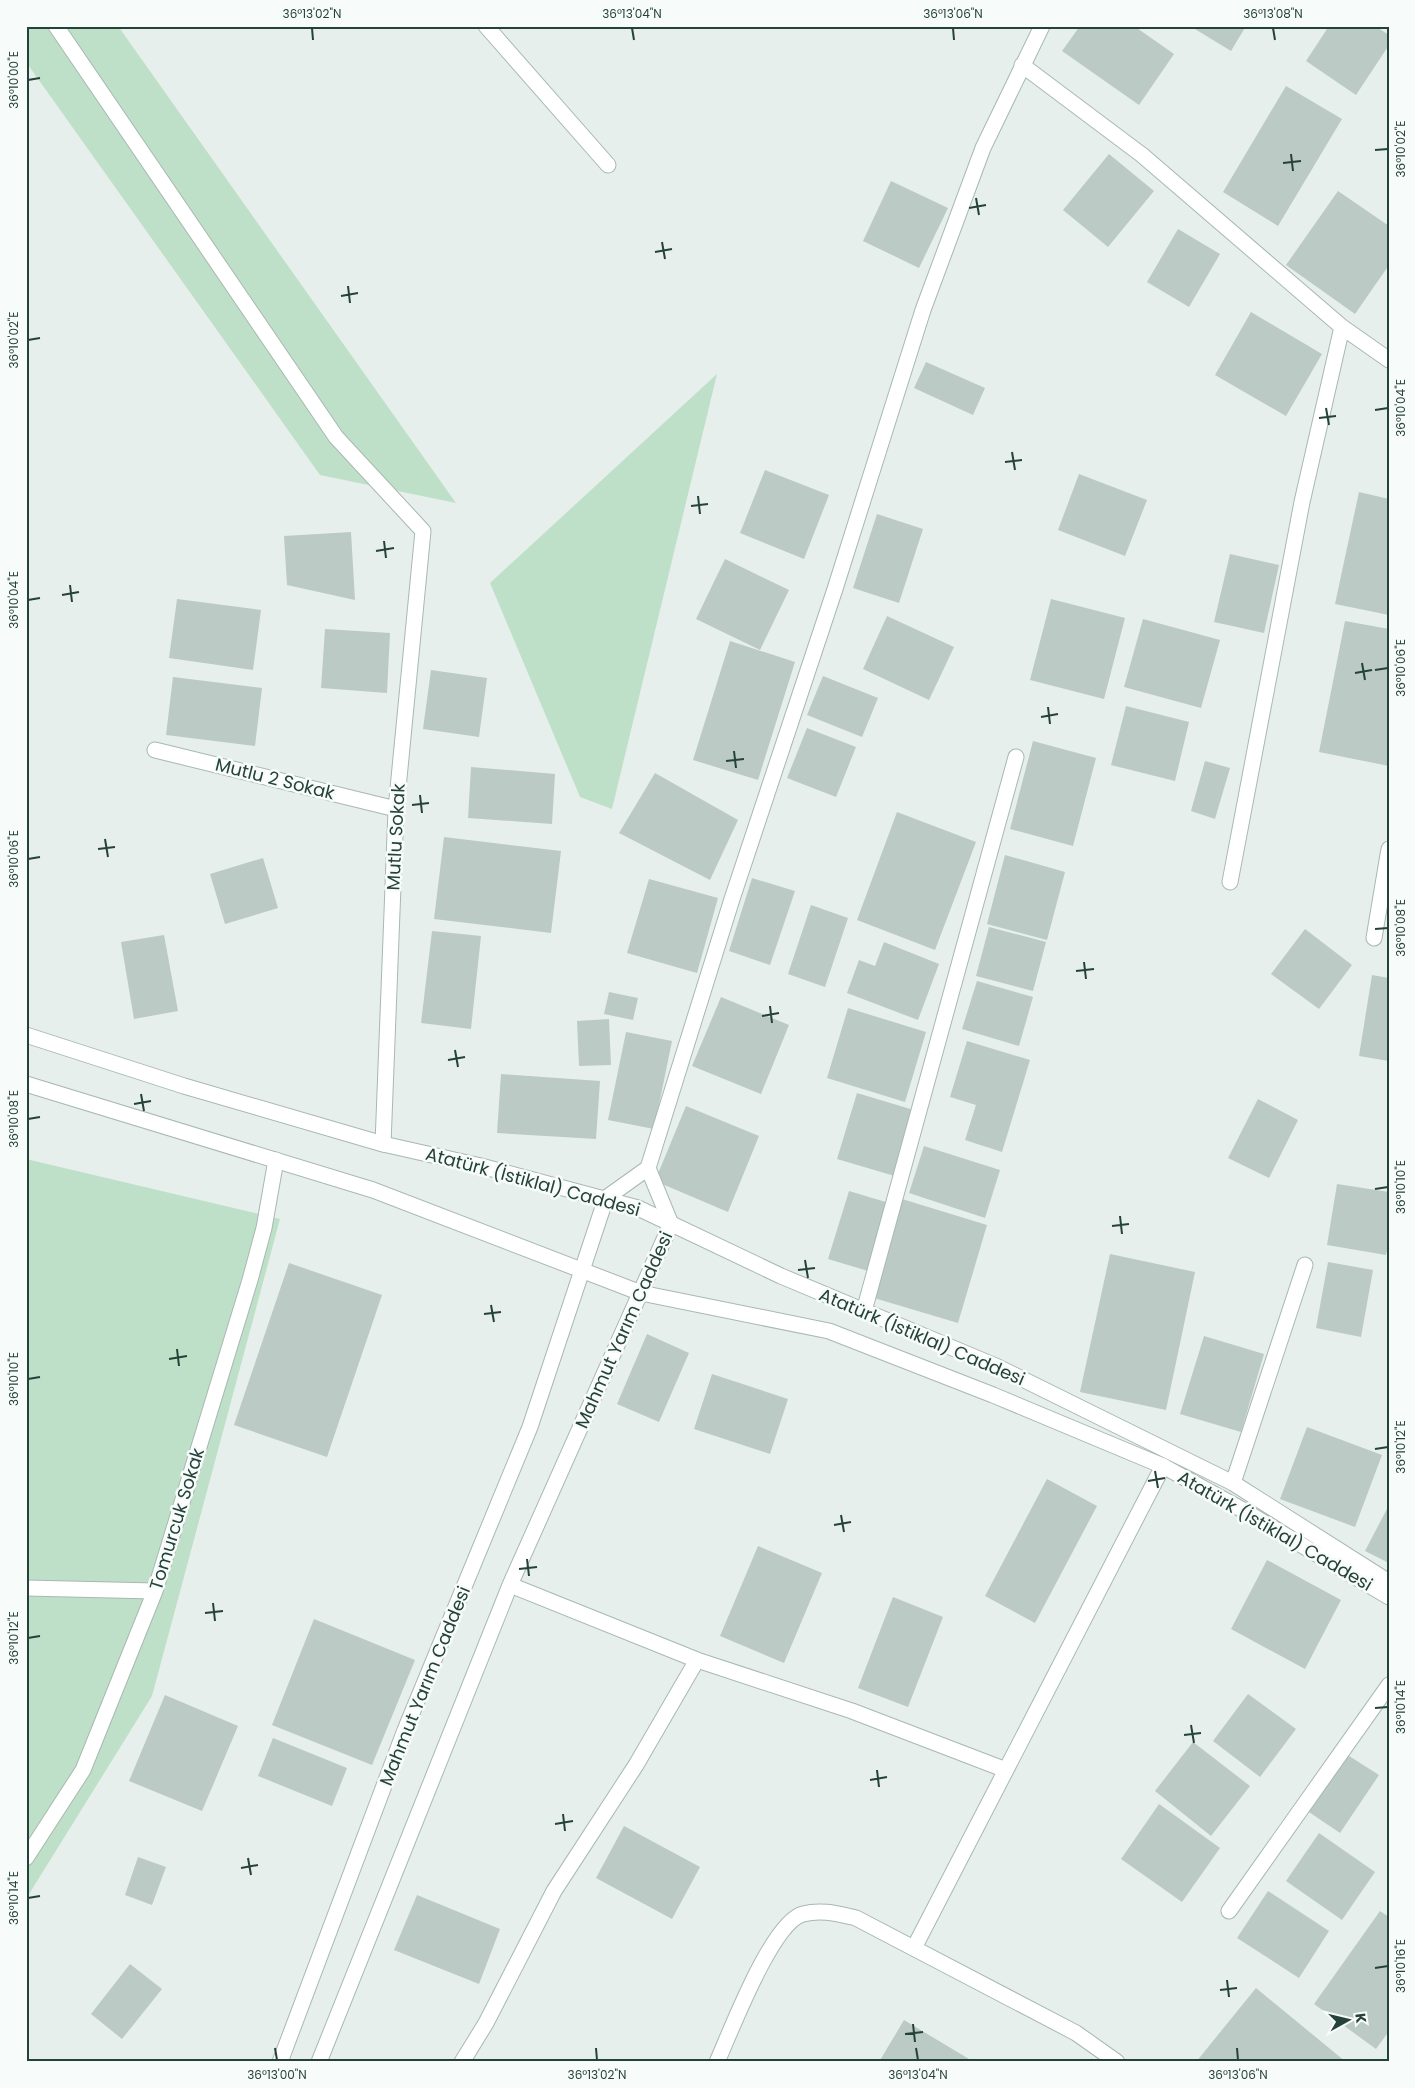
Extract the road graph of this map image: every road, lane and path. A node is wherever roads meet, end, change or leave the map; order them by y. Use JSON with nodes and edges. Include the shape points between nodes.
{"nodes":[{"id":1,"x":56,"y":26,"type":"edge"},
{"id":2,"x":486,"y":26,"type":"edge"},
{"id":3,"x":1042,"y":26,"type":"edge"},
{"id":4,"x":1022,"y":65,"type":"junction"},
{"id":5,"x":608,"y":165,"type":"dead end"},
{"id":6,"x":1342,"y":327,"type":"junction"},
{"id":7,"x":1389,"y":360,"type":"edge"},
{"id":8,"x":155,"y":750,"type":"dead end"},
{"id":9,"x":1016,"y":757,"type":"dead end"},
{"id":10,"x":396,"y":809,"type":"junction"},
{"id":11,"x":1389,"y":850,"type":"edge"},
{"id":12,"x":1230,"y":882,"type":"dead end"},
{"id":13,"x":1374,"y":938,"type":"dead end"},
{"id":14,"x":26,"y":1035,"type":"edge"},
{"id":15,"x":26,"y":1084,"type":"edge"},
{"id":16,"x":383,"y":1144,"type":"junction"},
{"id":17,"x":276,"y":1160,"type":"junction"},
{"id":18,"x":648,"y":1168,"type":"junction"},
{"id":19,"x":606,"y":1198,"type":"junction"},
{"id":20,"x":671,"y":1224,"type":"junction"},
{"id":21,"x":1304,"y":1265,"type":"dead end"},
{"id":22,"x":581,"y":1270,"type":"junction"},
{"id":23,"x":641,"y":1292,"type":"junction"},
{"id":24,"x":864,"y":1311,"type":"junction"},
{"id":25,"x":1163,"y":1466,"type":"junction"},
{"id":26,"x":1233,"y":1483,"type":"junction"},
{"id":27,"x":1389,"y":1582,"type":"edge"},
{"id":28,"x":510,"y":1585,"type":"junction"},
{"id":29,"x":26,"y":1588,"type":"edge"},
{"id":30,"x":155,"y":1591,"type":"junction"},
{"id":31,"x":1389,"y":1597,"type":"edge"},
{"id":32,"x":697,"y":1660,"type":"junction"},
{"id":33,"x":1389,"y":1685,"type":"edge"},
{"id":34,"x":1006,"y":1770,"type":"junction"},
{"id":35,"x":26,"y":1858,"type":"edge"},
{"id":36,"x":1228,"y":1911,"type":"dead end"},
{"id":37,"x":914,"y":1948,"type":"junction"},
{"id":38,"x":280,"y":2062,"type":"edge"},
{"id":39,"x":319,"y":2062,"type":"edge"},
{"id":40,"x":462,"y":2062,"type":"edge"},
{"id":41,"x":717,"y":2062,"type":"edge"},
{"id":42,"x":1117,"y":2062,"type":"edge"}],
"edges":[{"from":1,"to":10,"type":"street","name":"Mutlu Sokak","via":[[336,437],[423,531]]},
{"from":2,"to":5,"type":"street"},
{"from":3,"to":4,"type":"street"},
{"from":4,"to":6,"type":"street","via":[[1142,155]]},
{"from":4,"to":18,"type":"street","via":[[983,148],[923,310]]},
{"from":6,"to":7,"type":"street"},
{"from":6,"to":12,"type":"street","via":[[1302,502]]},
{"from":8,"to":10,"type":"street","name":"Mutlu 2 Sokak"},
{"from":9,"to":24,"type":"street"},
{"from":10,"to":16,"type":"street","name":"Mutlu Sokak"},
{"from":11,"to":13,"type":"street"},
{"from":14,"to":16,"type":"street","name":"Atatürk (İstiklal) Caddesi","via":[[184,1086]]},
{"from":15,"to":17,"type":"street","name":"Atatürk (İstiklal) Caddesi"},
{"from":16,"to":19,"type":"street","name":"Atatürk (İstiklal) Caddesi"},
{"from":17,"to":22,"type":"street","name":"Atatürk (İstiklal) Caddesi","via":[[373,1190]]},
{"from":17,"to":30,"type":"street","name":"Tomurcuk Sokak","via":[[264,1228],[250,1280]]},
{"from":18,"to":19,"type":"street"},
{"from":18,"to":20,"type":"street","name":"Mahmut Yarım Caddesi"},
{"from":19,"to":20,"type":"street","name":"Atatürk (İstiklal) Caddesi","via":[[638,1208]]},
{"from":19,"to":22,"type":"street","name":"Mahmut Yarım Caddesi"},
{"from":20,"to":23,"type":"street","name":"Mahmut Yarım Caddesi"},
{"from":20,"to":24,"type":"street","name":"Atatürk (İstiklal) Caddesi"},
{"from":21,"to":26,"type":"street"},
{"from":22,"to":23,"type":"street","name":"Atatürk (İstiklal) Caddesi"},
{"from":22,"to":38,"type":"street","name":"Mahmut Yarım Caddesi","via":[[530,1427],[406,1730]]},
{"from":23,"to":25,"type":"street","name":"Atatürk (İstiklal) Caddesi","via":[[824,1329],[994,1395]]},
{"from":23,"to":28,"type":"street","name":"Mahmut Yarım Caddesi"},
{"from":24,"to":26,"type":"street","name":"Atatürk (İstiklal) Caddesi","via":[[998,1367]]},
{"from":25,"to":31,"type":"street","name":"Atatürk (İstiklal) Caddesi"},
{"from":25,"to":34,"type":"street"},
{"from":26,"to":27,"type":"street","name":"Atatürk (İstiklal) Caddesi"},
{"from":28,"to":32,"type":"street"},
{"from":28,"to":39,"type":"street","name":"Mahmut Yarım Caddesi"},
{"from":29,"to":30,"type":"street"},
{"from":30,"to":35,"type":"street","name":"Tomurcuk Sokak","via":[[83,1770]]},
{"from":32,"to":34,"type":"street","via":[[852,1711]]},
{"from":32,"to":40,"type":"street","via":[[636,1765],[554,1891],[486,2023]]},
{"from":33,"to":36,"type":"street"},
{"from":34,"to":37,"type":"street"},
{"from":37,"to":41,"type":"street","via":[[856,1918],[825,1911],[801,1914],[781,1932],[760,1966]]},
{"from":37,"to":42,"type":"street","via":[[1076,2032]]}]}
